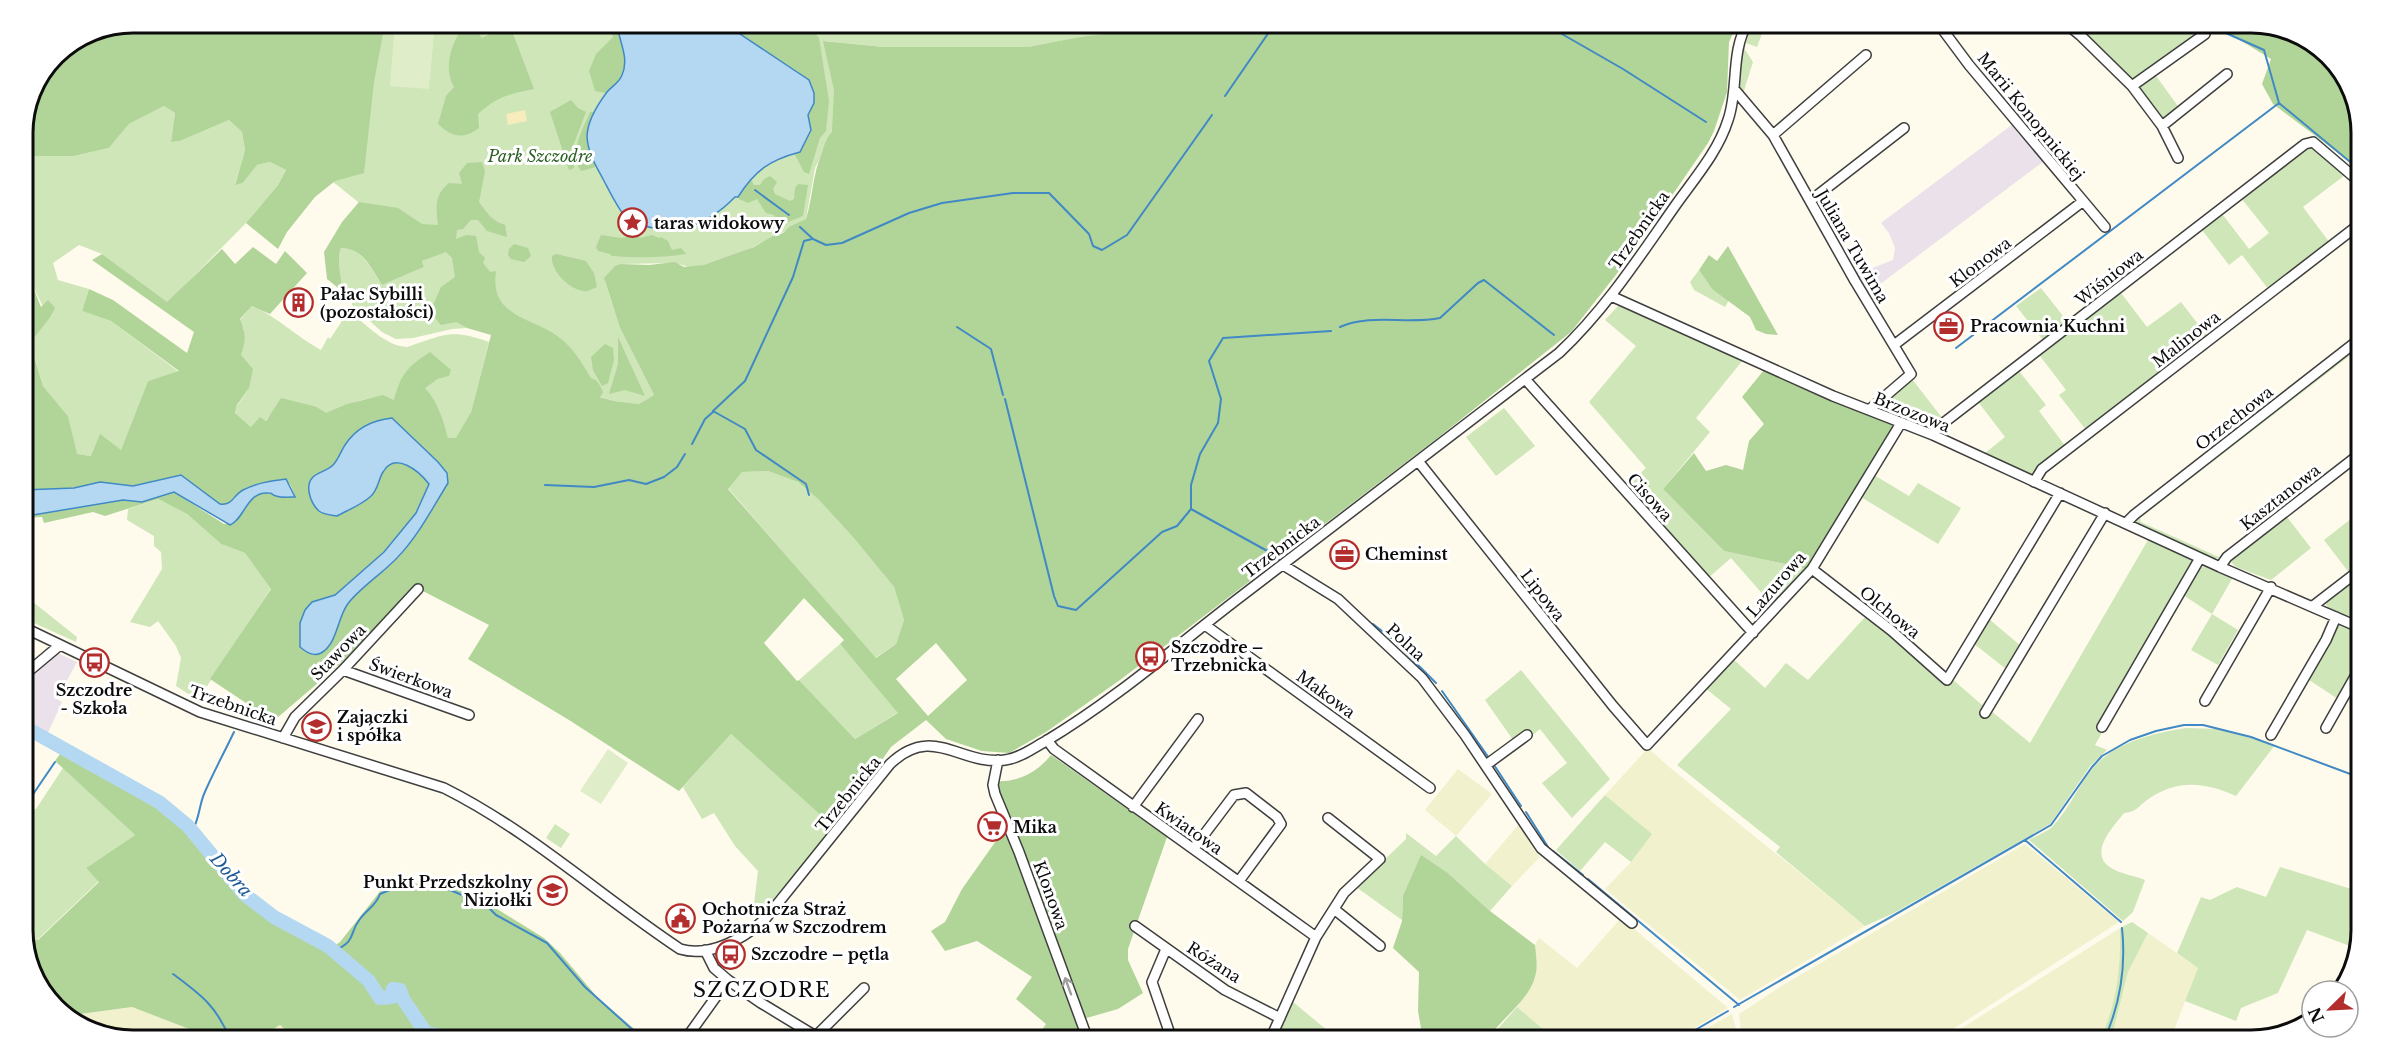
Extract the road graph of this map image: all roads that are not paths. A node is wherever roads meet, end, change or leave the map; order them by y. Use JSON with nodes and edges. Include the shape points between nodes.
{"nodes":[{"id":1,"x":1744,"y":33,"type":"edge"},
{"id":2,"x":1946,"y":33,"type":"edge"},
{"id":3,"x":2078,"y":33,"type":"edge"},
{"id":4,"x":2205,"y":34,"type":"dead end"},
{"id":5,"x":1866,"y":55,"type":"dead end"},
{"id":6,"x":2228,"y":75,"type":"dead end"},
{"id":7,"x":2132,"y":86,"type":"junction"},
{"id":8,"x":1734,"y":90,"type":"junction"},
{"id":9,"x":2162,"y":126,"type":"junction"},
{"id":10,"x":1904,"y":128,"type":"dead end"},
{"id":11,"x":1773,"y":135,"type":"junction"},
{"id":12,"x":2178,"y":158,"type":"dead end"},
{"id":13,"x":2351,"y":174,"type":"edge"},
{"id":14,"x":1810,"y":201,"type":"junction"},
{"id":15,"x":2082,"y":202,"type":"junction"},
{"id":16,"x":2105,"y":227,"type":"dead end"},
{"id":17,"x":2351,"y":231,"type":"edge"},
{"id":18,"x":1611,"y":296,"type":"junction"},
{"id":19,"x":1894,"y":345,"type":"junction"},
{"id":20,"x":2351,"y":346,"type":"edge"},
{"id":21,"x":1525,"y":379,"type":"junction"},
{"id":22,"x":1869,"y":410,"type":"junction"},
{"id":23,"x":1901,"y":423,"type":"junction"},
{"id":24,"x":1933,"y":435,"type":"junction"},
{"id":25,"x":1418,"y":461,"type":"junction"},
{"id":26,"x":2351,"y":461,"type":"edge"},
{"id":27,"x":2034,"y":482,"type":"junction"},
{"id":28,"x":2060,"y":493,"type":"junction"},
{"id":29,"x":2105,"y":513,"type":"junction"},
{"id":30,"x":2126,"y":523,"type":"junction"},
{"id":31,"x":2200,"y":558,"type":"junction"},
{"id":32,"x":1283,"y":565,"type":"junction"},
{"id":33,"x":2220,"y":567,"type":"junction"},
{"id":34,"x":1812,"y":569,"type":"junction"},
{"id":35,"x":2351,"y":577,"type":"edge"},
{"id":36,"x":2271,"y":587,"type":"junction"},
{"id":37,"x":418,"y":589,"type":"dead end"},
{"id":38,"x":2313,"y":606,"type":"junction"},
{"id":39,"x":2336,"y":617,"type":"junction"},
{"id":40,"x":2351,"y":624,"type":"edge"},
{"id":41,"x":1205,"y":625,"type":"junction"},
{"id":42,"x":33,"y":632,"type":"edge"},
{"id":43,"x":1753,"y":633,"type":"junction"},
{"id":44,"x":60,"y":645,"type":"junction"},
{"id":45,"x":33,"y":668,"type":"edge"},
{"id":46,"x":343,"y":670,"type":"junction"},
{"id":47,"x":2351,"y":684,"type":"edge"},
{"id":48,"x":2205,"y":701,"type":"dead end"},
{"id":49,"x":1985,"y":713,"type":"dead end"},
{"id":50,"x":469,"y":715,"type":"dead end"},
{"id":51,"x":1198,"y":719,"type":"dead end"},
{"id":52,"x":2102,"y":727,"type":"dead end"},
{"id":53,"x":2326,"y":728,"type":"dead end"},
{"id":54,"x":1527,"y":735,"type":"dead end"},
{"id":55,"x":2271,"y":735,"type":"dead end"},
{"id":56,"x":283,"y":738,"type":"junction"},
{"id":57,"x":1047,"y":740,"type":"junction"},
{"id":58,"x":1647,"y":745,"type":"joint"},
{"id":59,"x":998,"y":760,"type":"junction"},
{"id":60,"x":1486,"y":765,"type":"junction"},
{"id":61,"x":1430,"y":788,"type":"dead end"},
{"id":62,"x":1133,"y":807,"type":"junction"},
{"id":63,"x":1328,"y":818,"type":"dead end"},
{"id":64,"x":1194,"y":849,"type":"junction"},
{"id":65,"x":1239,"y":881,"type":"junction"},
{"id":66,"x":1334,"y":909,"type":"junction"},
{"id":67,"x":1632,"y":923,"type":"dead end"},
{"id":68,"x":1135,"y":926,"type":"dead end"},
{"id":69,"x":1316,"y":938,"type":"junction"},
{"id":70,"x":1380,"y":946,"type":"dead end"},
{"id":71,"x":1166,"y":949,"type":"junction"},
{"id":72,"x":705,"y":950,"type":"junction"},
{"id":73,"x":728,"y":980,"type":"junction"},
{"id":74,"x":864,"y":988,"type":"dead end"},
{"id":75,"x":1280,"y":1018,"type":"junction"},
{"id":76,"x":693,"y":1030,"type":"edge"},
{"id":77,"x":805,"y":1030,"type":"edge"},
{"id":78,"x":827,"y":1030,"type":"edge"},
{"id":79,"x":1084,"y":1030,"type":"edge"},
{"id":80,"x":1168,"y":1030,"type":"edge"},
{"id":81,"x":1275,"y":1030,"type":"edge"}],
"edges":[{"from":1,"to":8,"type":"street","name":"Trzebnicka"},
{"from":2,"to":15,"type":"street","name":"Marii Konopnickiej"},
{"from":3,"to":7,"type":"street"},
{"from":4,"to":7,"type":"street"},
{"from":5,"to":11,"type":"street"},
{"from":6,"to":9,"type":"street"},
{"from":7,"to":9,"type":"street"},
{"from":8,"to":11,"type":"street","name":"Juliana Tuwima"},
{"from":8,"to":18,"type":"street","name":"Trzebnicka","via":[[1728,121],[1712,154]]},
{"from":9,"to":12,"type":"street"},
{"from":10,"to":14,"type":"street"},
{"from":11,"to":14,"type":"street","name":"Juliana Tuwima"},
{"from":13,"to":24,"type":"street","name":"Wiśniowa","via":[[2313,142],[2305,144],[1937,428]]},
{"from":14,"to":19,"type":"street","name":"Juliana Tuwima"},
{"from":15,"to":16,"type":"street","name":"Marii Konopnickiej"},
{"from":15,"to":19,"type":"street","name":"Klonowa"},
{"from":17,"to":27,"type":"street","name":"Malinowa","via":[[2042,469]]},
{"from":18,"to":21,"type":"street","name":"Trzebnicka","via":[[1573,340]]},
{"from":18,"to":22,"type":"street","name":"Brzozowa"},
{"from":19,"to":22,"type":"street","name":"Juliana Tuwima","via":[[1911,374]]},
{"from":20,"to":30,"type":"street","name":"Orzechowa"},
{"from":21,"to":25,"type":"street","name":"Trzebnicka"},
{"from":21,"to":43,"type":"street","name":"Cisowa"},
{"from":22,"to":23,"type":"street","name":"Brzozowa"},
{"from":23,"to":24,"type":"street","name":"Brzozowa"},
{"from":23,"to":34,"type":"street","name":"Lazurowa"},
{"from":24,"to":27,"type":"street","name":"Brzozowa"},
{"from":25,"to":32,"type":"street","name":"Trzebnicka"},
{"from":25,"to":58,"type":"street","name":"Lipowa"},
{"from":26,"to":33,"type":"street","name":"Kasztanowa"},
{"from":27,"to":28,"type":"street","name":"Brzozowa"},
{"from":28,"to":29,"type":"street","name":"Brzozowa"},
{"from":28,"to":34,"type":"street","name":"Olchowa","via":[[1947,680]]},
{"from":29,"to":30,"type":"street","name":"Brzozowa"},
{"from":29,"to":49,"type":"street"},
{"from":30,"to":31,"type":"street","name":"Brzozowa"},
{"from":31,"to":33,"type":"street","name":"Brzozowa"},
{"from":31,"to":52,"type":"street"},
{"from":32,"to":41,"type":"street","name":"Trzebnicka"},
{"from":32,"to":60,"type":"street","name":"Polna","via":[[1338,599],[1410,666],[1434,691]]},
{"from":33,"to":36,"type":"street","name":"Brzozowa"},
{"from":34,"to":43,"type":"street","name":"Lazurowa"},
{"from":35,"to":38,"type":"street"},
{"from":36,"to":38,"type":"street","name":"Brzozowa"},
{"from":36,"to":48,"type":"street"},
{"from":37,"to":46,"type":"street","name":"Stawowa"},
{"from":38,"to":39,"type":"street","name":"Brzozowa"},
{"from":39,"to":40,"type":"street","name":"Brzozowa"},
{"from":39,"to":55,"type":"street"},
{"from":41,"to":57,"type":"street","name":"Trzebnicka"},
{"from":41,"to":61,"type":"street","name":"Makowa"},
{"from":42,"to":44,"type":"street","name":"Trzebnicka"},
{"from":43,"to":58,"type":"street","name":"Lazurowa"},
{"from":44,"to":45,"type":"street"},
{"from":44,"to":56,"type":"street","name":"Trzebnicka","via":[[200,712]]},
{"from":46,"to":50,"type":"street","name":"Świerkowa"},
{"from":46,"to":56,"type":"street","name":"Stawowa","via":[[296,717]]},
{"from":47,"to":53,"type":"street"},
{"from":51,"to":62,"type":"street"},
{"from":54,"to":60,"type":"street"},
{"from":56,"to":72,"type":"street","name":"Trzebnicka","via":[[419,779],[463,797],[558,859],[680,949]]},
{"from":57,"to":59,"type":"street","name":"Trzebnicka","via":[[1018,756]]},
{"from":57,"to":62,"type":"street","name":"Kwiatowa"},
{"from":59,"to":72,"type":"street","name":"Trzebnicka","via":[[928,745],[903,753],[766,918],[734,940]]},
{"from":79,"to":59,"type":"street","name":"Klonowa","one_way":true,"via":[[998,802],[993,785]]},
{"from":60,"to":67,"type":"street","name":"Polna","via":[[1541,848]]},
{"from":62,"to":64,"type":"street","name":"Kwiatowa"},
{"from":63,"to":66,"type":"street","via":[[1380,859],[1344,893]]},
{"from":64,"to":65,"type":"street","name":"Kwiatowa"},
{"from":64,"to":65,"type":"street","via":[[1234,795],[1246,793],[1281,824]]},
{"from":65,"to":69,"type":"street","name":"Kwiatowa"},
{"from":66,"to":69,"type":"street"},
{"from":66,"to":70,"type":"street"},
{"from":68,"to":71,"type":"street","name":"Różana"},
{"from":69,"to":75,"type":"street"},
{"from":71,"to":75,"type":"street","name":"Różana","via":[[1225,990]]},
{"from":71,"to":80,"type":"street","via":[[1152,981]]},
{"from":72,"to":73,"type":"street","via":[[714,968]]},
{"from":73,"to":76,"type":"street"},
{"from":73,"to":77,"type":"street"},
{"from":74,"to":78,"type":"street"},
{"from":75,"to":81,"type":"street"}]}
